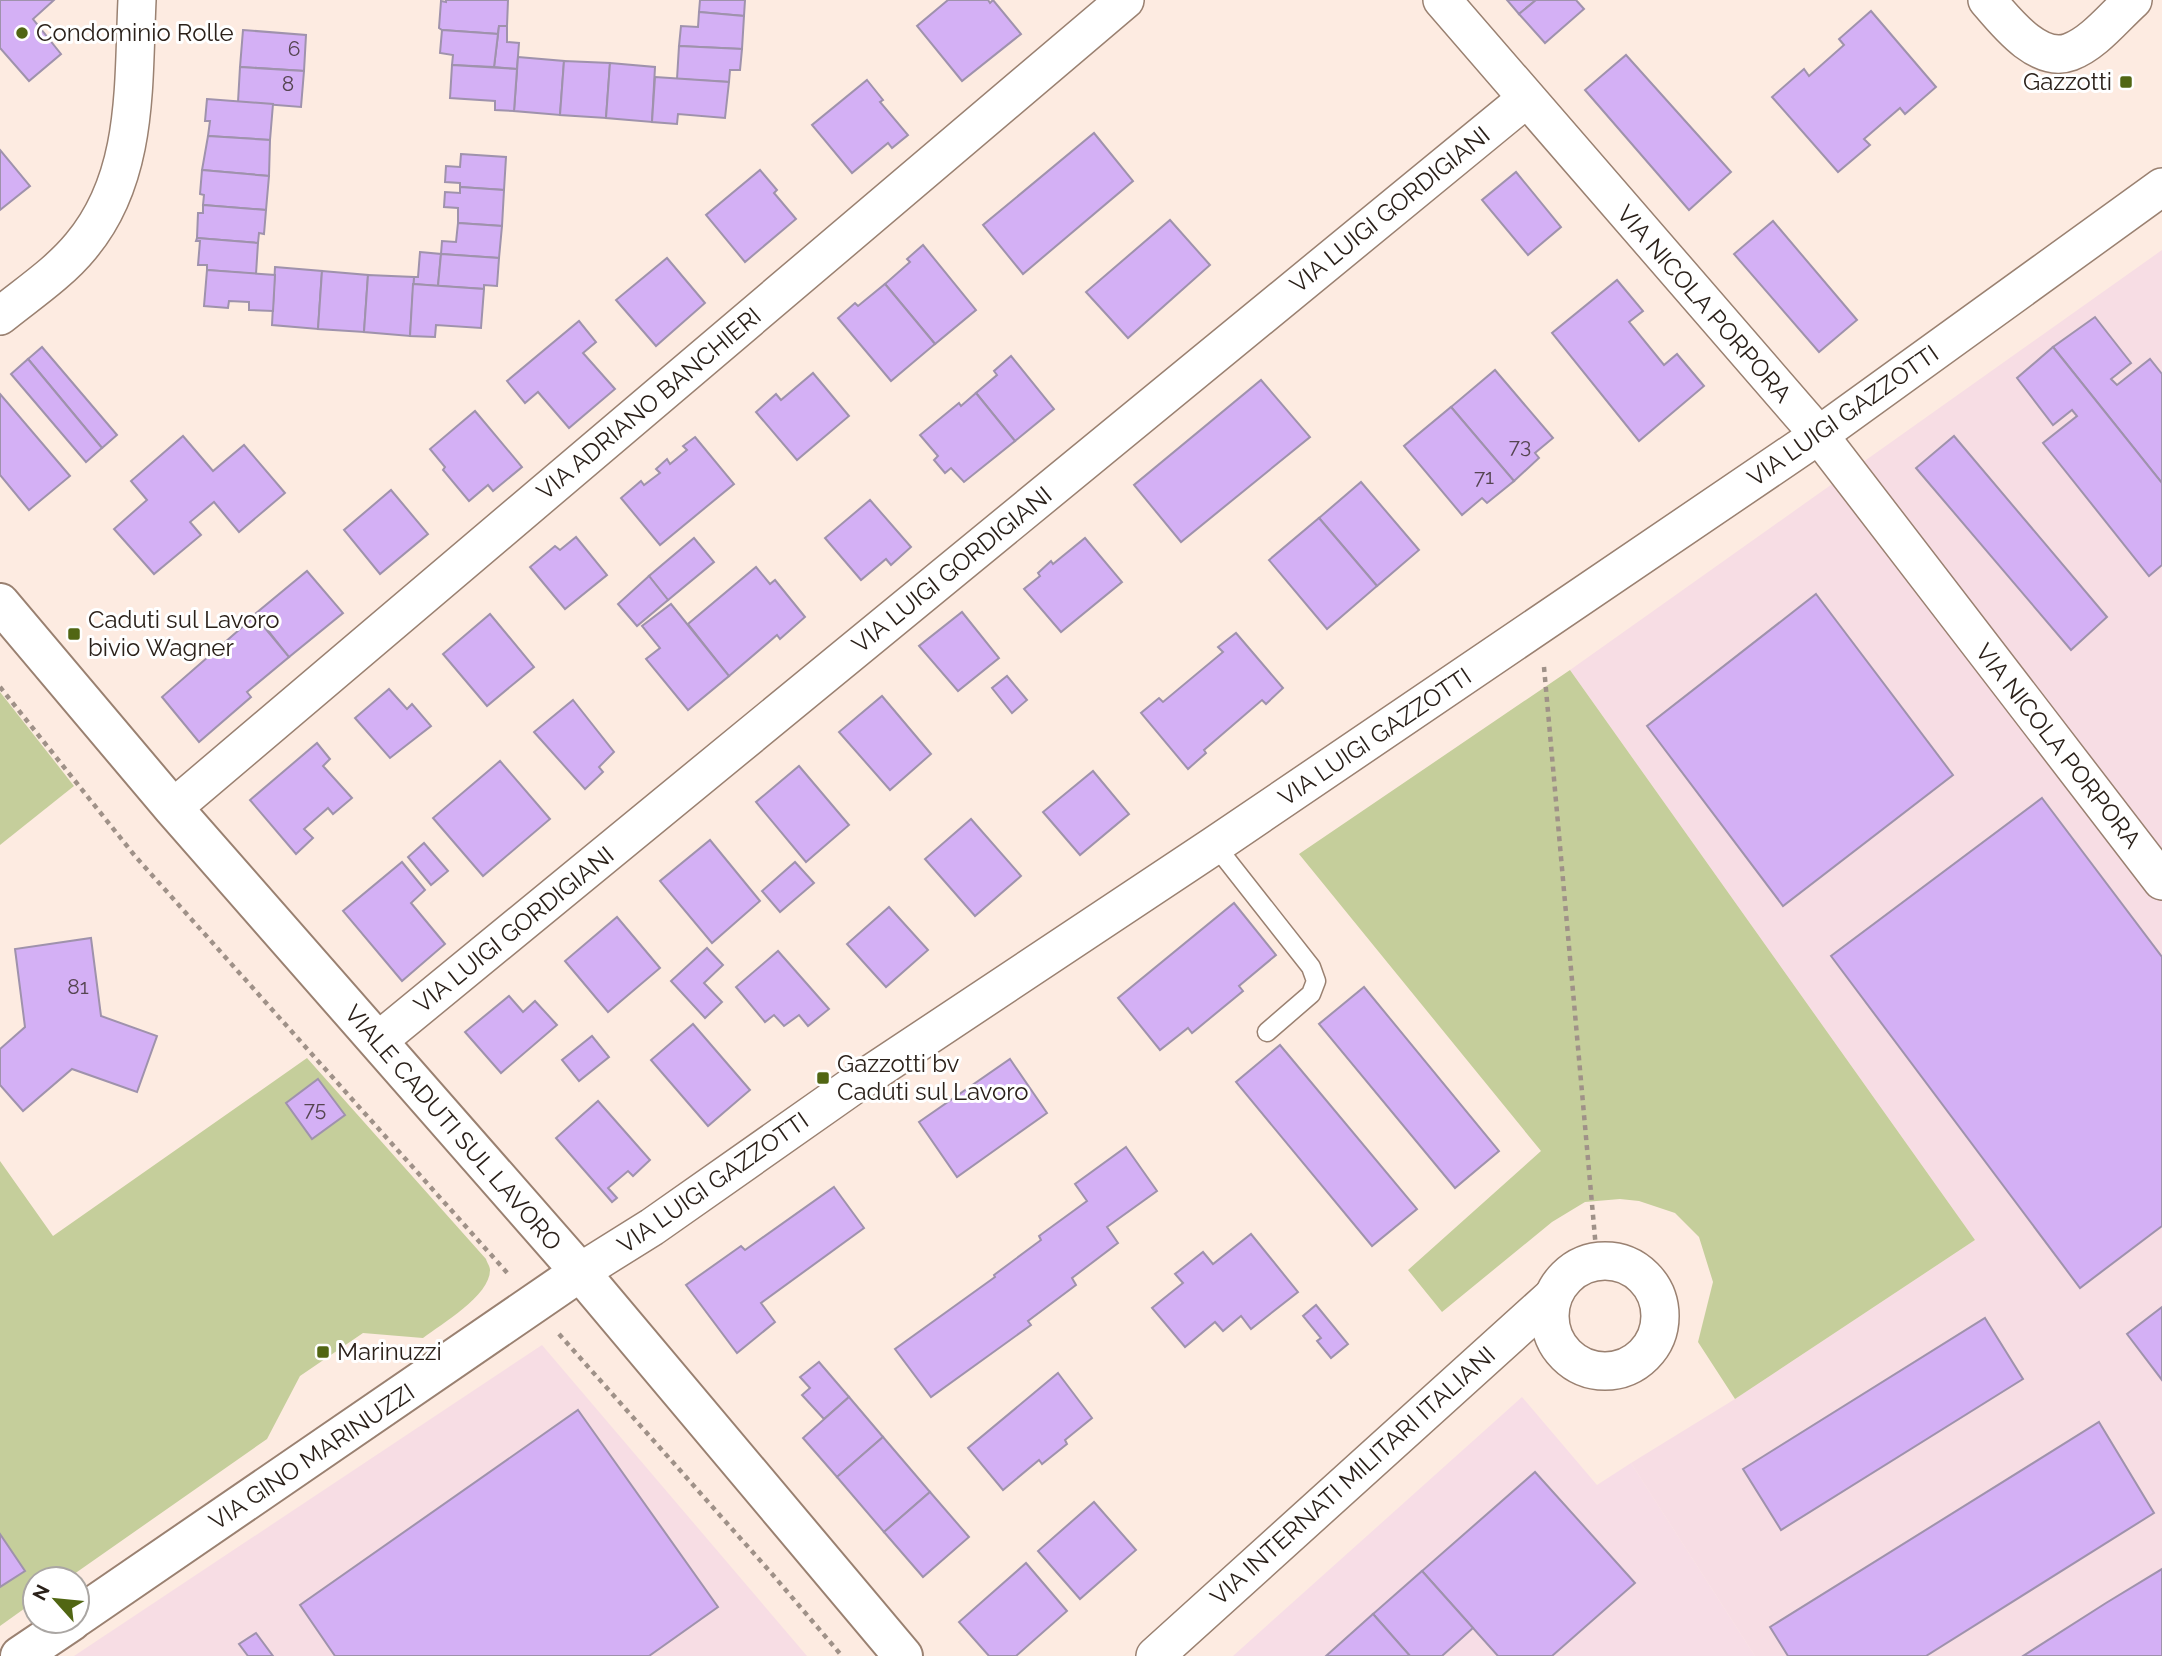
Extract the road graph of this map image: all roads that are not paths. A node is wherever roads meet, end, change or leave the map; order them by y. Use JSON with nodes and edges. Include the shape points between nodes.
{"nodes":[{"id":1,"x":137,"y":0,"type":"edge"},
{"id":2,"x":1125,"y":0,"type":"edge"},
{"id":3,"x":1442,"y":0,"type":"edge"},
{"id":4,"x":1987,"y":0,"type":"edge"},
{"id":5,"x":2133,"y":0,"type":"edge"},
{"id":6,"x":1526,"y":99,"type":"junction"},
{"id":7,"x":2162,"y":179,"type":"edge"},
{"id":8,"x":0,"y":316,"type":"edge"},
{"id":9,"x":1819,"y":435,"type":"junction"},
{"id":10,"x":0,"y":603,"type":"edge"},
{"id":11,"x":173,"y":808,"type":"junction"},
{"id":12,"x":1215,"y":845,"type":"junction"},
{"id":13,"x":2162,"y":881,"type":"edge"},
{"id":14,"x":1267,"y":1032,"type":"dead end"},
{"id":15,"x":378,"y":1041,"type":"junction"},
{"id":16,"x":580,"y":1272,"type":"junction"},
{"id":17,"x":1552,"y":1297,"type":"junction"},
{"id":18,"x":91,"y":1607,"type":"edge"},
{"id":19,"x":51,"y":1635,"type":"edge"},
{"id":20,"x":20,"y":1656,"type":"edge"},
{"id":21,"x":902,"y":1656,"type":"edge"},
{"id":22,"x":1155,"y":1656,"type":"edge"}],
"edges":[{"from":1,"to":8,"type":"street","via":[[132,119],[117,183],[81,246]]},
{"from":2,"to":11,"type":"street","name":"VIA ADRIANO BANCHIERI"},
{"from":3,"to":6,"type":"street","name":"VIA NICOLA PORPORA"},
{"from":4,"to":5,"type":"street","via":[[2024,39],[2044,51],[2068,53]]},
{"from":6,"to":9,"type":"street","name":"VIA NICOLA PORPORA"},
{"from":6,"to":15,"type":"street","name":"VIA LUIGI GORDIGIANI"},
{"from":7,"to":9,"type":"street","name":"VIA LUIGI GAZZOTTI"},
{"from":9,"to":12,"type":"street","name":"VIA LUIGI GAZZOTTI"},
{"from":9,"to":13,"type":"street","name":"VIA NICOLA PORPORA"},
{"from":10,"to":11,"type":"street","name":"VIALE CADUTI SUL LAVORO"},
{"from":11,"to":15,"type":"street","name":"VIALE CADUTI SUL LAVORO"},
{"from":12,"to":14,"type":"lane","via":[[1311,967],[1316,981],[1311,994]]},
{"from":12,"to":16,"type":"street","name":"VIA LUIGI GAZZOTTI"},
{"from":15,"to":16,"type":"street","name":"VIALE CADUTI SUL LAVORO"},
{"from":16,"to":18,"type":"street","name":"VIA GINO MARINUZZI"},
{"from":16,"to":21,"type":"street","name":"VIALE CADUTI SUL LAVORO"},
{"from":17,"to":17,"type":"street","name":"VIA INTERNATI MILITARI ITALIANI","via":[[1564,1276],[1597,1260],[1634,1267],[1655,1288],[1661,1309],[1657,1338],[1636,1364],[1613,1372],[1584,1369],[1559,1350],[1550,1329]]},
{"from":17,"to":22,"type":"street","name":"VIA INTERNATI MILITARI ITALIANI"},
{"from":19,"to":20,"type":"street"}]}
